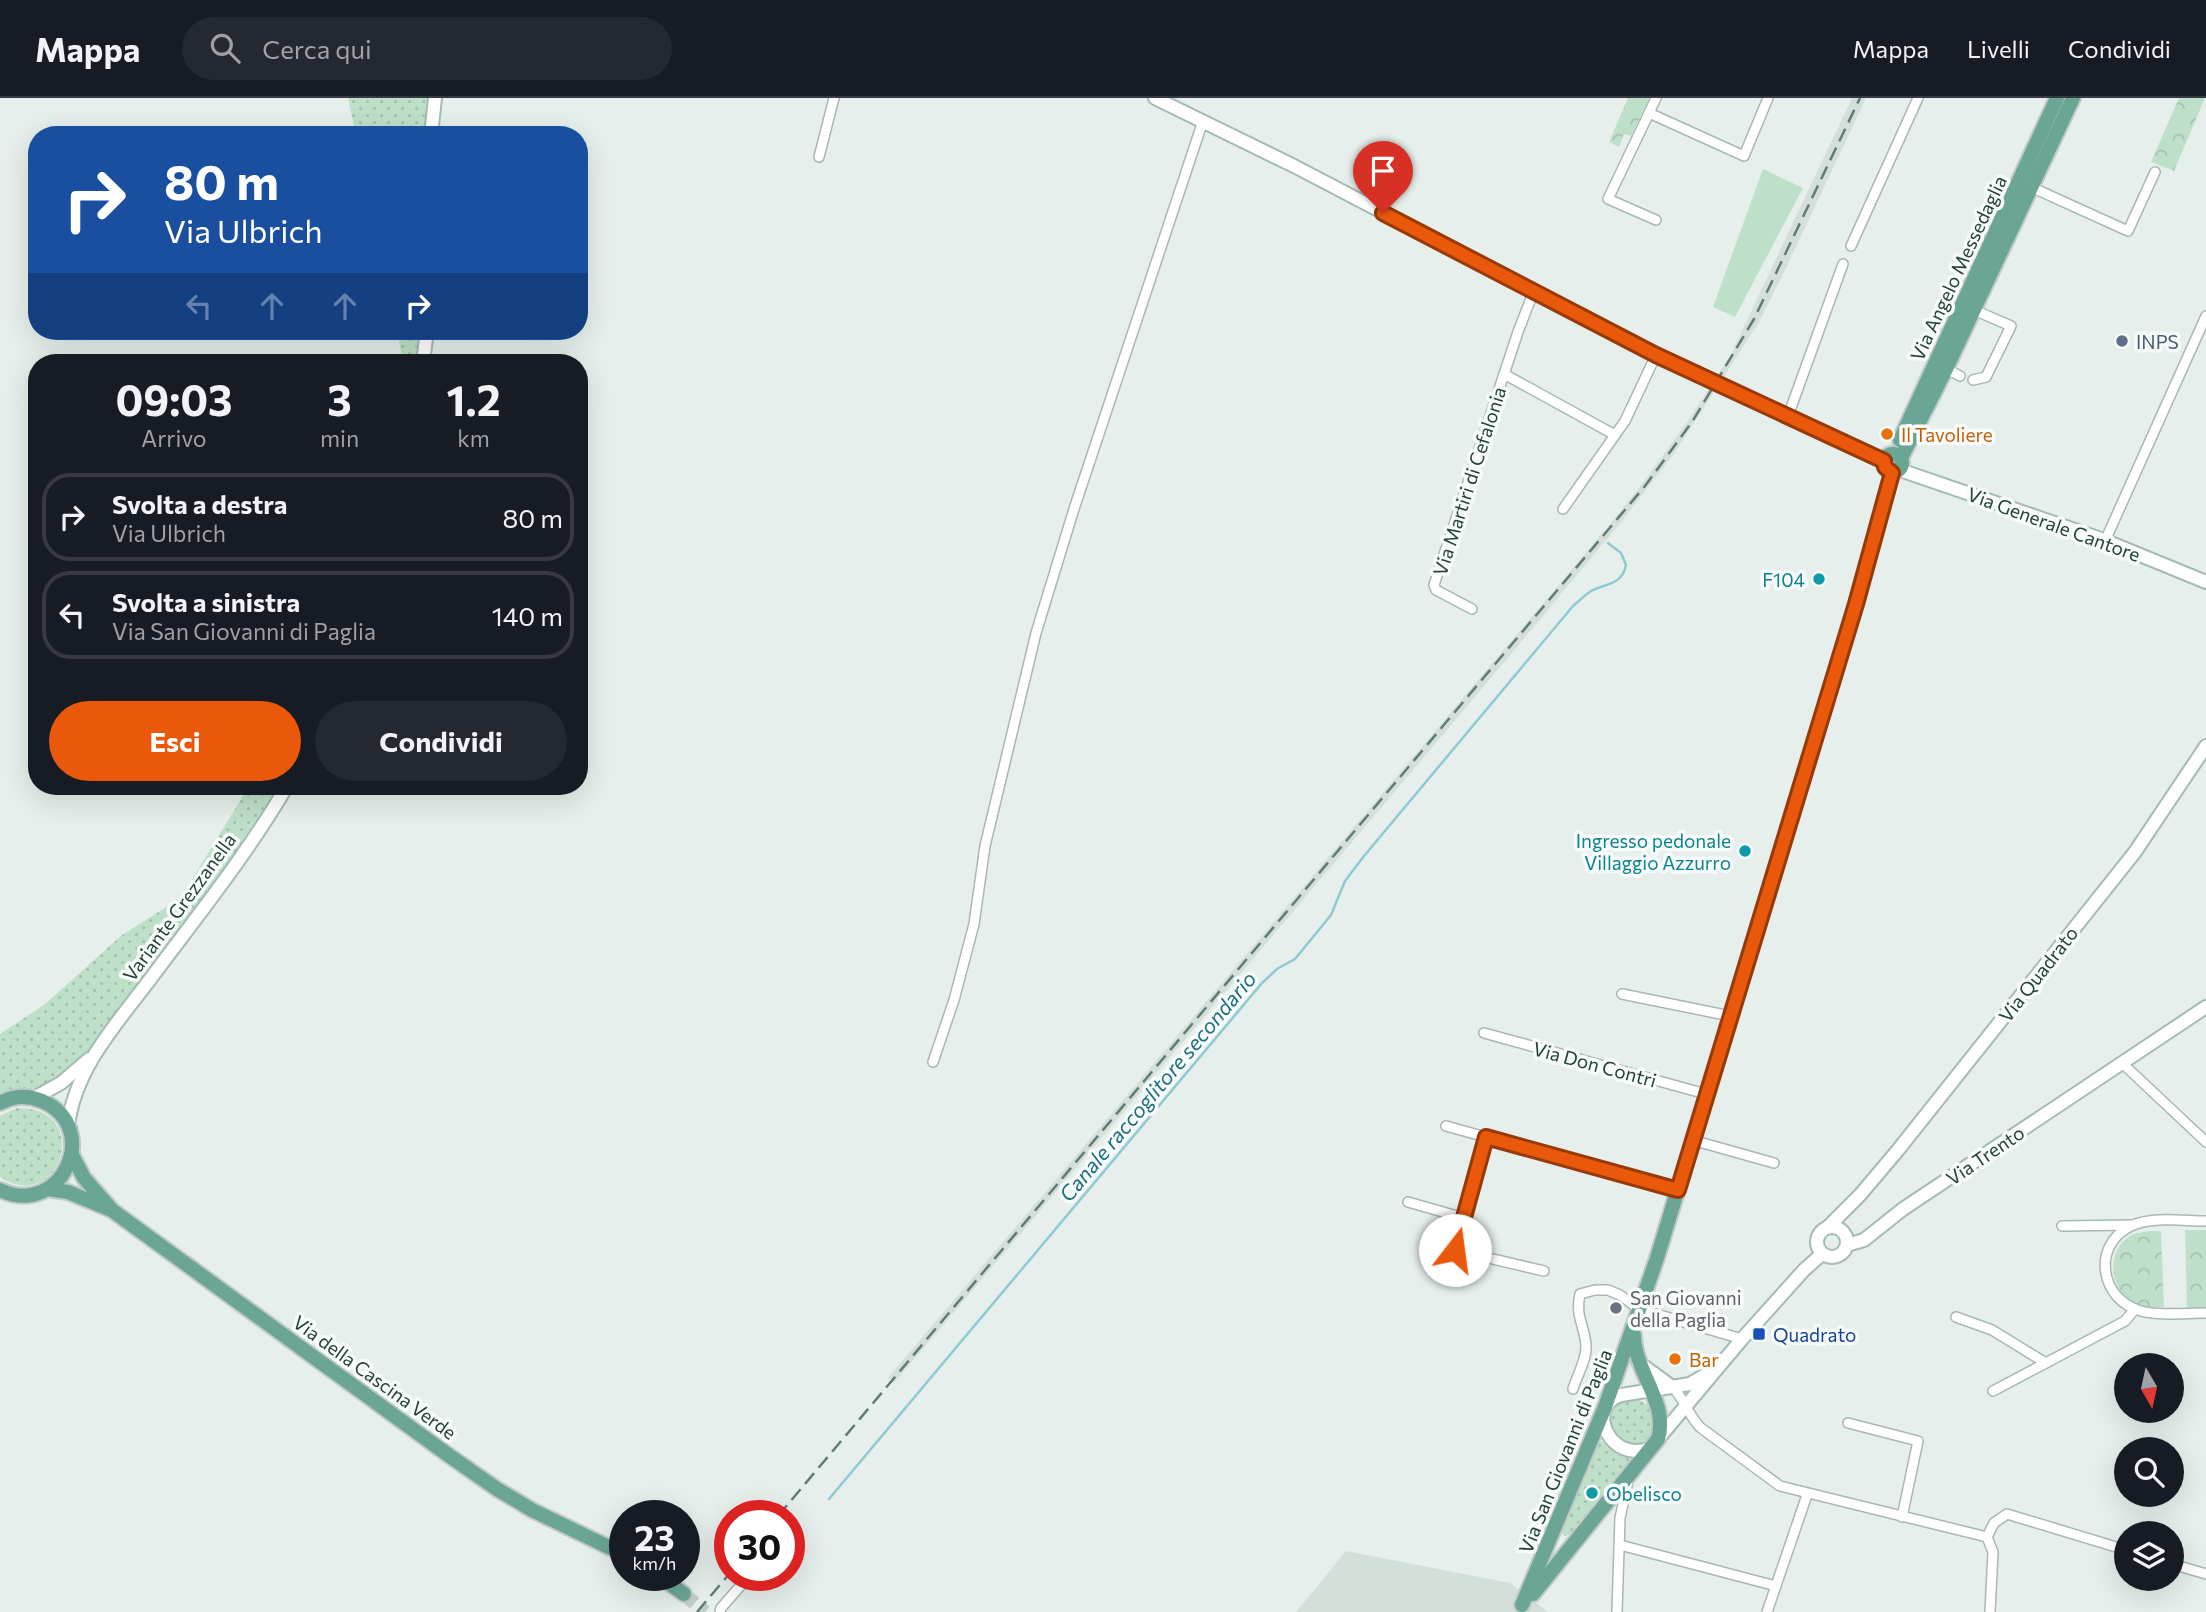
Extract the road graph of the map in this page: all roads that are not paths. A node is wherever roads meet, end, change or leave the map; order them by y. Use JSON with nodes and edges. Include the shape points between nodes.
{"nodes":[{"id":1,"x":435,"y":98,"type":"edge"},
{"id":2,"x":834,"y":98,"type":"edge"},
{"id":3,"x":1156,"y":98,"type":"edge"},
{"id":4,"x":1656,"y":98,"type":"edge"},
{"id":5,"x":1768,"y":98,"type":"edge"},
{"id":6,"x":1917,"y":98,"type":"edge"},
{"id":7,"x":2057,"y":98,"type":"edge"},
{"id":8,"x":2073,"y":98,"type":"edge"},
{"id":9,"x":1649,"y":113,"type":"junction"},
{"id":10,"x":1203,"y":121,"type":"junction"},
{"id":11,"x":432,"y":126,"type":"edge"},
{"id":12,"x":819,"y":157,"type":"dead end"},
{"id":13,"x":2155,"y":172,"type":"dead end"},
{"id":14,"x":2031,"y":187,"type":"junction"},
{"id":15,"x":1656,"y":220,"type":"dead end"},
{"id":16,"x":1851,"y":246,"type":"dead end"},
{"id":17,"x":1843,"y":264,"type":"dead end"},
{"id":18,"x":1533,"y":292,"type":"junction"},
{"id":19,"x":1974,"y":310,"type":"junction"},
{"id":20,"x":2206,"y":316,"type":"edge"},
{"id":21,"x":1656,"y":355,"type":"junction"},
{"id":22,"x":1946,"y":369,"type":"junction"},
{"id":23,"x":1504,"y":374,"type":"junction"},
{"id":24,"x":1960,"y":376,"type":"dead end"},
{"id":25,"x":1973,"y":380,"type":"dead end"},
{"id":26,"x":1788,"y":416,"type":"junction"},
{"id":27,"x":1615,"y":435,"type":"junction"},
{"id":28,"x":1894,"y":463,"type":"junction"},
{"id":29,"x":1563,"y":509,"type":"dead end"},
{"id":30,"x":2105,"y":541,"type":"junction"},
{"id":31,"x":2206,"y":582,"type":"edge"},
{"id":32,"x":1472,"y":609,"type":"dead end"},
{"id":33,"x":2206,"y":746,"type":"edge"},
{"id":34,"x":281,"y":795,"type":"edge"},
{"id":35,"x":1622,"y":994,"type":"dead end"},
{"id":36,"x":2206,"y":1007,"type":"edge"},
{"id":37,"x":1730,"y":1016,"type":"junction"},
{"id":38,"x":1484,"y":1033,"type":"dead end"},
{"id":39,"x":99,"y":1049,"type":"junction"},
{"id":40,"x":933,"y":1062,"type":"dead end"},
{"id":41,"x":2122,"y":1063,"type":"junction"},
{"id":42,"x":1706,"y":1094,"type":"junction"},
{"id":43,"x":34,"y":1098,"type":"junction"},
{"id":44,"x":0,"y":1103,"type":"edge"},
{"id":45,"x":1446,"y":1126,"type":"dead end"},
{"id":46,"x":68,"y":1127,"type":"junction"},
{"id":47,"x":1486,"y":1137,"type":"junction"},
{"id":48,"x":1692,"y":1140,"type":"junction"},
{"id":49,"x":2206,"y":1142,"type":"edge"},
{"id":50,"x":72,"y":1155,"type":"junction"},
{"id":51,"x":1774,"y":1163,"type":"dead end"},
{"id":52,"x":48,"y":1189,"type":"junction"},
{"id":53,"x":1678,"y":1190,"type":"junction"},
{"id":54,"x":3,"y":1193,"type":"edge"},
{"id":55,"x":1408,"y":1202,"type":"dead end"},
{"id":56,"x":113,"y":1211,"type":"junction"},
{"id":57,"x":1464,"y":1218,"type":"junction"},
{"id":58,"x":2206,"y":1220,"type":"edge"},
{"id":59,"x":2134,"y":1225,"type":"junction"},
{"id":60,"x":2063,"y":1226,"type":"dead end"},
{"id":61,"x":1835,"y":1229,"type":"junction"},
{"id":62,"x":1847,"y":1245,"type":"junction"},
{"id":63,"x":1822,"y":1254,"type":"junction"},
{"id":64,"x":1544,"y":1271,"type":"dead end"},
{"id":65,"x":1639,"y":1309,"type":"junction"},
{"id":66,"x":2135,"y":1309,"type":"junction"},
{"id":67,"x":2206,"y":1313,"type":"edge"},
{"id":68,"x":1956,"y":1317,"type":"dead end"},
{"id":69,"x":1634,"y":1327,"type":"junction"},
{"id":70,"x":1742,"y":1339,"type":"junction"},
{"id":71,"x":1637,"y":1361,"type":"junction"},
{"id":72,"x":1721,"y":1363,"type":"junction"},
{"id":73,"x":2046,"y":1363,"type":"junction"},
{"id":74,"x":1671,"y":1386,"type":"junction"},
{"id":75,"x":1573,"y":1389,"type":"dead end"},
{"id":76,"x":1650,"y":1390,"type":"junction"},
{"id":77,"x":1993,"y":1391,"type":"dead end"},
{"id":78,"x":1686,"y":1405,"type":"junction"},
{"id":79,"x":1605,"y":1407,"type":"junction"},
{"id":80,"x":1848,"y":1423,"type":"dead end"},
{"id":81,"x":1655,"y":1443,"type":"junction"},
{"id":82,"x":1629,"y":1475,"type":"junction"},
{"id":83,"x":1807,"y":1495,"type":"junction"},
{"id":84,"x":1607,"y":1503,"type":"junction"},
{"id":85,"x":1621,"y":1511,"type":"junction"},
{"id":86,"x":1902,"y":1517,"type":"junction"},
{"id":87,"x":1556,"y":1527,"type":"junction"},
{"id":88,"x":1584,"y":1532,"type":"junction"},
{"id":89,"x":1987,"y":1537,"type":"junction"},
{"id":90,"x":1620,"y":1545,"type":"junction"},
{"id":91,"x":2114,"y":1546,"type":"edge"},
{"id":92,"x":609,"y":1547,"type":"edge"},
{"id":93,"x":2184,"y":1568,"type":"edge"},
{"id":94,"x":2206,"y":1574,"type":"edge"},
{"id":95,"x":1776,"y":1586,"type":"junction"},
{"id":96,"x":680,"y":1591,"type":"edge"},
{"id":97,"x":736,"y":1591,"type":"edge"},
{"id":98,"x":684,"y":1594,"type":"tunnel mouth"},
{"id":99,"x":1519,"y":1609,"type":"edge"},
{"id":100,"x":720,"y":1612,"type":"edge"},
{"id":101,"x":1617,"y":1612,"type":"edge"},
{"id":102,"x":1767,"y":1612,"type":"edge"},
{"id":103,"x":1990,"y":1612,"type":"edge"}],
"edges":[{"from":1,"to":11,"type":"street"},
{"from":2,"to":12,"type":"street"},
{"from":3,"to":10,"type":"street","name":"Via Generale Cantore"},
{"from":4,"to":9,"type":"street"},
{"from":5,"to":9,"type":"street","via":[[1744,156]]},
{"from":6,"to":16,"type":"street"},
{"from":7,"to":28,"type":"main road","name":"Via Angelo Messedaglia"},
{"from":8,"to":14,"type":"main road","name":"Via Angelo Messedaglia"},
{"from":9,"to":15,"type":"street","via":[[1608,199]]},
{"from":10,"to":18,"type":"street","name":"Via Generale Cantore"},
{"from":10,"to":40,"type":"street","via":[[1036,633],[985,846],[974,924]]},
{"from":13,"to":14,"type":"street","via":[[2128,231]]},
{"from":14,"to":19,"type":"main road","name":"Via Angelo Messedaglia"},
{"from":17,"to":26,"type":"street"},
{"from":18,"to":21,"type":"street","name":"Via Generale Cantore"},
{"from":18,"to":23,"type":"street","name":"Via Martiri di Cefalonia"},
{"from":19,"to":22,"type":"main road","name":"Via Angelo Messedaglia"},
{"from":19,"to":25,"type":"street","name":"Via Angelo Messedaglia","via":[[2011,326],[1986,377]]},
{"from":20,"to":30,"type":"street"},
{"from":21,"to":26,"type":"street","name":"Via Generale Cantore"},
{"from":21,"to":27,"type":"street"},
{"from":22,"to":24,"type":"street","name":"Via Angelo Messedaglia"},
{"from":22,"to":28,"type":"main road","name":"Via Angelo Messedaglia"},
{"from":23,"to":27,"type":"street","name":"Via Martiri di Cefalonia"},
{"from":23,"to":32,"type":"street","name":"Via Martiri di Cefalonia","via":[[1434,585]]},
{"from":26,"to":28,"type":"street","name":"Via Generale Cantore"},
{"from":27,"to":29,"type":"street"},
{"from":28,"to":30,"type":"street","name":"Via Generale Cantore"},
{"from":28,"to":37,"type":"main road","name":"Via San Giovanni di Paglia","via":[[1856,604]]},
{"from":30,"to":31,"type":"street","name":"Via Generale Cantore"},
{"from":33,"to":61,"type":"street","name":"Via Quadrato","via":[[2135,852]]},
{"from":34,"to":39,"type":"street","name":"Variante Grezzanella"},
{"from":35,"to":37,"type":"street"},
{"from":36,"to":41,"type":"street","name":"Via Trento"},
{"from":37,"to":42,"type":"main road","name":"Via San Giovanni di Paglia"},
{"from":38,"to":42,"type":"street","name":"Via Don Contri"},
{"from":39,"to":43,"type":"street","name":"Variante Grezzanella","via":[[61,1083]]},
{"from":39,"to":46,"type":"street","name":"Variante Grezzanella","via":[[74,1093]]},
{"from":41,"to":49,"type":"street"},
{"from":41,"to":62,"type":"street","name":"Via Trento","via":[[1864,1240]]},
{"from":42,"to":48,"type":"main road","name":"Via San Giovanni di Paglia"},
{"from":43,"to":44,"type":"main road","name":"Variante Grezzanella"},
{"from":43,"to":46,"type":"main road","via":[[55,1108]]},
{"from":45,"to":47,"type":"street"},
{"from":46,"to":50,"type":"main road","name":"Variante Grezzanella"},
{"from":47,"to":53,"type":"street"},
{"from":47,"to":57,"type":"street"},
{"from":48,"to":51,"type":"street"},
{"from":48,"to":53,"type":"main road","name":"Via San Giovanni di Paglia"},
{"from":50,"to":52,"type":"main road","via":[[64,1175]]},
{"from":50,"to":56,"type":"main road"},
{"from":52,"to":54,"type":"main road","via":[[28,1195]]},
{"from":52,"to":56,"type":"main road","via":[[68,1192]]},
{"from":53,"to":65,"type":"main road","name":"Via San Giovanni di Paglia"},
{"from":55,"to":57,"type":"street"},
{"from":56,"to":92,"type":"main road","name":"Via della Cascina Verde","via":[[497,1489]]},
{"from":57,"to":64,"type":"street","via":[[1455,1250]]},
{"from":58,"to":59,"type":"street"},
{"from":59,"to":60,"type":"street"},
{"from":59,"to":66,"type":"street","via":[[2112,1241],[2105,1269],[2108,1285]]},
{"from":61,"to":62,"type":"street","via":[[1846,1237]]},
{"from":61,"to":63,"type":"street","name":"Via Quadrato","via":[[1820,1233],[1816,1241]]},
{"from":62,"to":63,"type":"street","via":[[1837,1257]]},
{"from":63,"to":70,"type":"street"},
{"from":65,"to":69,"type":"main road","name":"Via San Giovanni di Paglia"},
{"from":65,"to":70,"type":"street"},
{"from":65,"to":75,"type":"street","name":"Via San Giovanni di Paglia","via":[[1608,1290],[1580,1294],[1577,1310],[1586,1347]]},
{"from":66,"to":67,"type":"street"},
{"from":66,"to":73,"type":"street","via":[[2125,1321]]},
{"from":68,"to":73,"type":"street","via":[[1992,1330]]},
{"from":69,"to":71,"type":"main road"},
{"from":69,"to":79,"type":"main road","name":"Via San Giovanni di Paglia"},
{"from":70,"to":72,"type":"street"},
{"from":71,"to":74,"type":"street"},
{"from":71,"to":76,"type":"main road"},
{"from":72,"to":74,"type":"street","via":[[1695,1382]]},
{"from":72,"to":78,"type":"street"},
{"from":73,"to":77,"type":"street"},
{"from":74,"to":76,"type":"street"},
{"from":74,"to":78,"type":"street"},
{"from":76,"to":79,"type":"street","via":[[1615,1396]]},
{"from":76,"to":81,"type":"main road","via":[[1660,1416]]},
{"from":78,"to":81,"type":"street"},
{"from":78,"to":83,"type":"street","via":[[1695,1423],[1742,1460],[1780,1486]]},
{"from":79,"to":81,"type":"street","via":[[1604,1425],[1614,1444],[1623,1450],[1643,1451]]},
{"from":79,"to":87,"type":"main road","name":"Via San Giovanni di Paglia"},
{"from":80,"to":86,"type":"street","via":[[1918,1441]]},
{"from":81,"to":82,"type":"main road"},
{"from":82,"to":84,"type":"main road"},
{"from":82,"to":85,"type":"street"},
{"from":83,"to":86,"type":"street"},
{"from":83,"to":95,"type":"street"},
{"from":84,"to":85,"type":"street"},
{"from":84,"to":88,"type":"main road"},
{"from":85,"to":90,"type":"street"},
{"from":86,"to":89,"type":"street"},
{"from":87,"to":88,"type":"street","via":[[1565,1543]]},
{"from":87,"to":99,"type":"main road","name":"Via San Giovanni di Paglia"},
{"from":88,"to":99,"type":"main road"},
{"from":89,"to":91,"type":"street","via":[[1994,1522],[2007,1514]]},
{"from":89,"to":103,"type":"street","via":[[1993,1552]]},
{"from":90,"to":95,"type":"street"},
{"from":90,"to":101,"type":"street"},
{"from":93,"to":94,"type":"street"},
{"from":95,"to":102,"type":"street"},
{"from":96,"to":98,"type":"main road"},
{"from":97,"to":100,"type":"street"}]}
